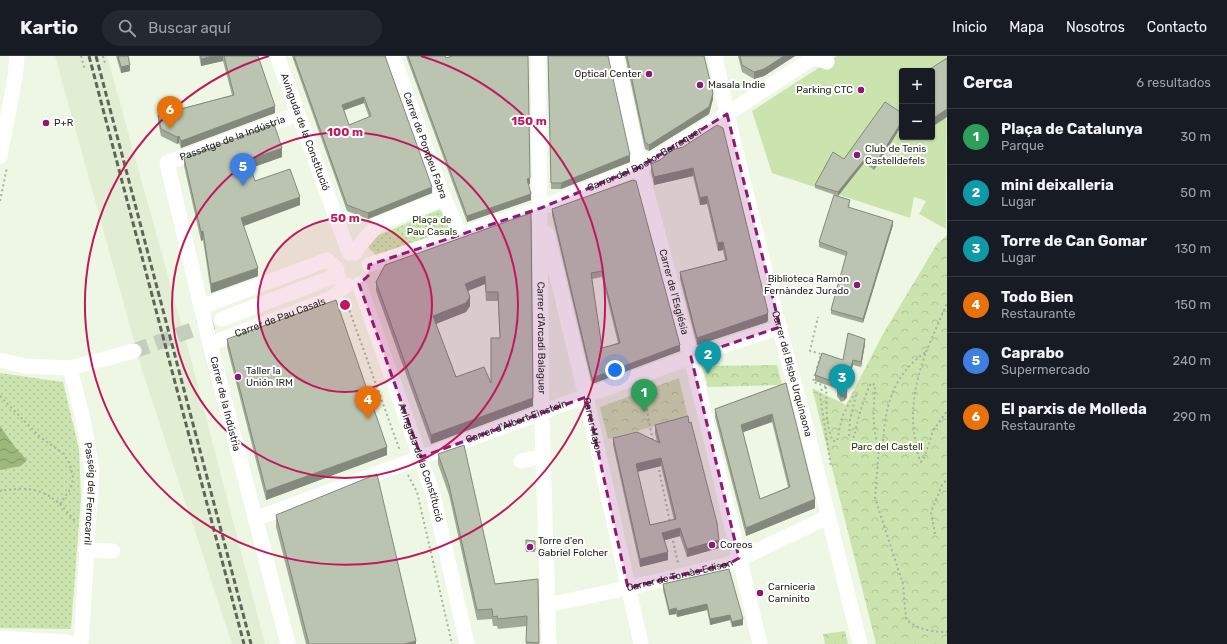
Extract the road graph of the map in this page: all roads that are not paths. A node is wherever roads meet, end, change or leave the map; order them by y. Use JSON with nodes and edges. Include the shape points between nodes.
{"nodes":[{"id":1,"x":17,"y":56,"type":"edge"},
{"id":2,"x":277,"y":56,"type":"edge"},
{"id":3,"x":393,"y":56,"type":"edge"},
{"id":4,"x":538,"y":56,"type":"edge"},
{"id":5,"x":616,"y":56,"type":"edge"},
{"id":6,"x":715,"y":56,"type":"edge"},
{"id":7,"x":819,"y":58,"type":"edge"},
{"id":8,"x":298,"y":114,"type":"junction"},
{"id":9,"x":727,"y":114,"type":"junction"},
{"id":10,"x":0,"y":156,"type":"edge"},
{"id":11,"x":167,"y":163,"type":"joint"},
{"id":12,"x":640,"y":167,"type":"junction"},
{"id":13,"x":444,"y":198,"type":"junction"},
{"id":14,"x":540,"y":208,"type":"junction"},
{"id":15,"x":460,"y":234,"type":"junction"},
{"id":16,"x":352,"y":253,"type":"junction"},
{"id":17,"x":369,"y":265,"type":"junction"},
{"id":18,"x":345,"y":278,"type":"junction"},
{"id":19,"x":200,"y":307,"type":"junction"},
{"id":20,"x":222,"y":319,"type":"tunnel mouth"},
{"id":21,"x":780,"y":327,"type":"junction"},
{"id":22,"x":210,"y":344,"type":"junction"},
{"id":23,"x":134,"y":351,"type":"tunnel mouth"},
{"id":24,"x":691,"y":357,"type":"junction"},
{"id":25,"x":0,"y":360,"type":"edge"},
{"id":26,"x":70,"y":368,"type":"junction"},
{"id":27,"x":586,"y":397,"type":"junction"},
{"id":28,"x":542,"y":414,"type":"junction"},
{"id":29,"x":543,"y":456,"type":"junction"},
{"id":30,"x":421,"y":457,"type":"junction"},
{"id":31,"x":521,"y":461,"type":"dead end"},
{"id":32,"x":828,"y":516,"type":"junction"},
{"id":33,"x":255,"y":519,"type":"junction"},
{"id":34,"x":86,"y":550,"type":"junction"},
{"id":35,"x":113,"y":551,"type":"dead end"},
{"id":36,"x":739,"y":558,"type":"junction"},
{"id":37,"x":628,"y":588,"type":"junction"},
{"id":38,"x":547,"y":605,"type":"junction"},
{"id":39,"x":0,"y":638,"type":"edge"},
{"id":40,"x":71,"y":644,"type":"edge"},
{"id":41,"x":81,"y":644,"type":"edge"},
{"id":42,"x":288,"y":644,"type":"edge"},
{"id":43,"x":467,"y":644,"type":"edge"},
{"id":44,"x":549,"y":644,"type":"edge"},
{"id":45,"x":641,"y":644,"type":"edge"},
{"id":46,"x":760,"y":644,"type":"edge"},
{"id":47,"x":860,"y":644,"type":"edge"}],
"edges":[{"from":1,"to":10,"type":"street"},
{"from":2,"to":8,"type":"street","name":"Avinguda de la Constitució"},
{"from":3,"to":13,"type":"street","name":"Carrer de Pompeu Fabra"},
{"from":4,"to":14,"type":"street","name":"Carrer d'Arcadi Balaguer"},
{"from":5,"to":12,"type":"street","name":"Carrer de l'Església"},
{"from":6,"to":9,"type":"street","name":"Carrer del Bisbe Urquinaona"},
{"from":7,"to":9,"type":"street","name":"Carrer del Doctor Barraquer"},
{"from":8,"to":11,"type":"street","name":"Passatge de la Indústria"},
{"from":8,"to":16,"type":"street","name":"Avinguda de la Constitució"},
{"from":9,"to":12,"type":"street","name":"Carrer del Doctor Barraquer"},
{"from":9,"to":21,"type":"street","name":"Carrer del Bisbe Urquinaona"},
{"from":11,"to":19,"type":"street","name":"Carrer de la Indústria"},
{"from":12,"to":14,"type":"street","name":"Carrer del Doctor Barraquer"},
{"from":12,"to":24,"type":"street","name":"Carrer de l'Església"},
{"from":13,"to":15,"type":"street","name":"Carrer de Pompeu Fabra"},
{"from":13,"to":16,"type":"street","via":[[378,224]]},
{"from":14,"to":15,"type":"street","name":"Carrer del Doctor Barraquer"},
{"from":14,"to":27,"type":"street","name":"Carrer Major"},
{"from":14,"to":28,"type":"street","name":"Carrer d'Arcadi Balaguer"},
{"from":15,"to":17,"type":"street"},
{"from":16,"to":17,"type":"street","via":[[367,260]]},
{"from":16,"to":18,"type":"street","via":[[342,257],[338,262]]},
{"from":17,"to":18,"type":"street","via":[[368,276]]},
{"from":18,"to":19,"type":"street","via":[[327,260]]},
{"from":18,"to":20,"type":"street","name":"Carrer de Pau Casals"},
{"from":18,"to":22,"type":"street","name":"Carrer de Pau Casals","via":[[330,299]]},
{"from":18,"to":30,"type":"street","name":"Avinguda de la Constitució"},
{"from":19,"to":22,"type":"street","name":"Carrer de la Indústria"},
{"from":21,"to":24,"type":"street","name":"Carrer d'Albert Einstein"},
{"from":21,"to":32,"type":"street","name":"Carrer del Bisbe Urquinaona"},
{"from":22,"to":33,"type":"street","name":"Carrer de la Indústria"},
{"from":23,"to":26,"type":"street"},
{"from":24,"to":27,"type":"street","name":"Carrer d'Albert Einstein"},
{"from":24,"to":36,"type":"street","name":"Carrer de l'Església"},
{"from":25,"to":26,"type":"street","via":[[24,366]]},
{"from":26,"to":34,"type":"street","name":"Passeig del Ferrocarril","via":[[92,470]]},
{"from":27,"to":28,"type":"street","name":"Carrer d'Albert Einstein"},
{"from":27,"to":37,"type":"street","name":"Carrer Major"},
{"from":28,"to":29,"type":"street","name":"Carrer d'Arcadi Balaguer"},
{"from":28,"to":30,"type":"street","name":"Carrer d'Albert Einstein"},
{"from":29,"to":31,"type":"street"},
{"from":29,"to":38,"type":"street","name":"Carrer d'Arcadi Balaguer"},
{"from":30,"to":33,"type":"street","name":"Carrer d'Albert Einstein"},
{"from":30,"to":43,"type":"street","name":"Avinguda de la Constitució","via":[[433,494]]},
{"from":32,"to":36,"type":"street","name":"Carrer de Tomàs Edison"},
{"from":32,"to":47,"type":"street","name":"Carrer del Bisbe Urquinaona"},
{"from":33,"to":42,"type":"street","name":"Carrer de la Indústria"},
{"from":34,"to":35,"type":"street"},
{"from":34,"to":41,"type":"street","name":"Passeig del Ferrocarril"},
{"from":36,"to":37,"type":"street","name":"Carrer de Tomàs Edison","via":[[729,564]]},
{"from":36,"to":46,"type":"street","name":"Carrer de l'Església"},
{"from":37,"to":38,"type":"street","name":"Carrer de Tomàs Edison"},
{"from":37,"to":45,"type":"street","name":"Carrer Major"},
{"from":38,"to":44,"type":"street","name":"Carrer d'Arcadi Balaguer"},
{"from":39,"to":40,"type":"street"}]}
